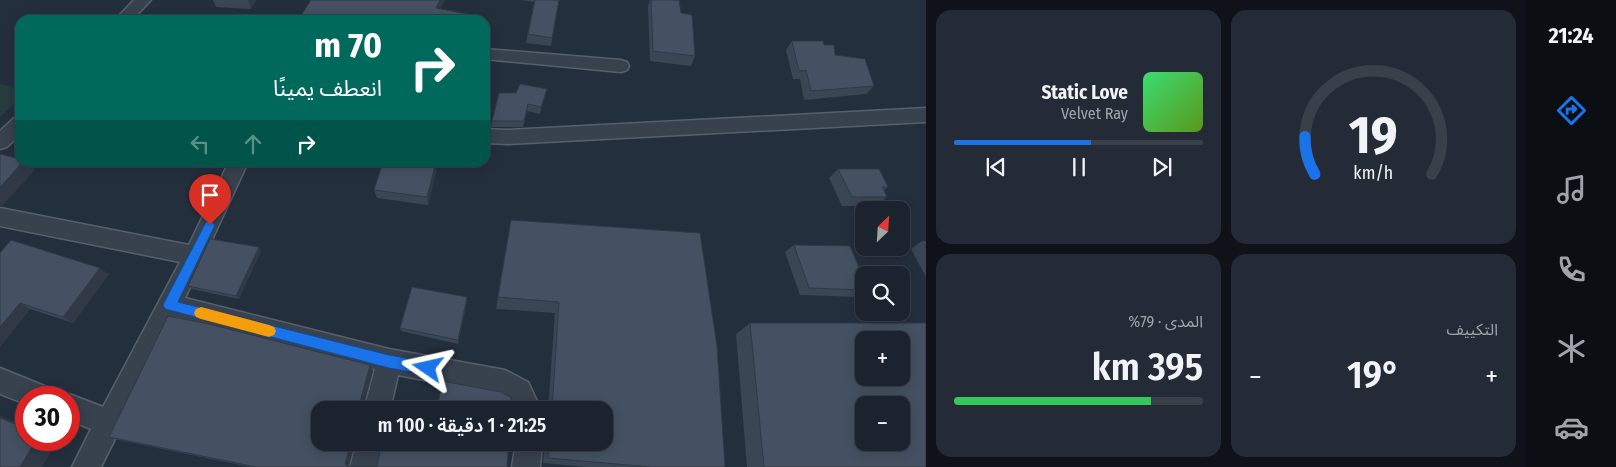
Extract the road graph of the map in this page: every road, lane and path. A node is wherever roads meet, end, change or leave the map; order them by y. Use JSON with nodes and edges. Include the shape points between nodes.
{"nodes":[{"id":1,"x":143,"y":0,"type":"edge"},
{"id":2,"x":128,"y":15,"type":"edge"},
{"id":3,"x":490,"y":54,"type":"edge"},
{"id":4,"x":621,"y":66,"type":"dead end"},
{"id":5,"x":926,"y":115,"type":"edge"},
{"id":6,"x":15,"y":128,"type":"edge"},
{"id":7,"x":490,"y":136,"type":"edge"},
{"id":8,"x":0,"y":142,"type":"edge"},
{"id":9,"x":237,"y":167,"type":"edge"},
{"id":10,"x":0,"y":217,"type":"edge"},
{"id":11,"x":195,"y":256,"type":"junction"},
{"id":12,"x":170,"y":305,"type":"junction"},
{"id":13,"x":389,"y":361,"type":"junction"},
{"id":14,"x":0,"y":381,"type":"edge"},
{"id":15,"x":15,"y":387,"type":"edge"},
{"id":16,"x":379,"y":401,"type":"edge"},
{"id":17,"x":524,"y":401,"type":"edge"},
{"id":18,"x":80,"y":411,"type":"edge"},
{"id":19,"x":109,"y":423,"type":"junction"},
{"id":20,"x":368,"y":451,"type":"edge"},
{"id":21,"x":527,"y":451,"type":"edge"},
{"id":22,"x":86,"y":467,"type":"edge"},
{"id":23,"x":364,"y":467,"type":"edge"},
{"id":24,"x":526,"y":467,"type":"edge"}],
"edges":[{"from":1,"to":2,"type":"street"},
{"from":3,"to":4,"type":"street"},
{"from":5,"to":7,"type":"street"},
{"from":6,"to":8,"type":"street"},
{"from":9,"to":11,"type":"street"},
{"from":10,"to":11,"type":"street"},
{"from":11,"to":12,"type":"street"},
{"from":12,"to":13,"type":"street"},
{"from":12,"to":19,"type":"street"},
{"from":13,"to":16,"type":"street"},
{"from":13,"to":17,"type":"street","via":[[505,383],[519,391]]},
{"from":14,"to":15,"type":"street"},
{"from":18,"to":19,"type":"street"},
{"from":19,"to":22,"type":"street"},
{"from":20,"to":23,"type":"street"},
{"from":21,"to":24,"type":"street"}]}
